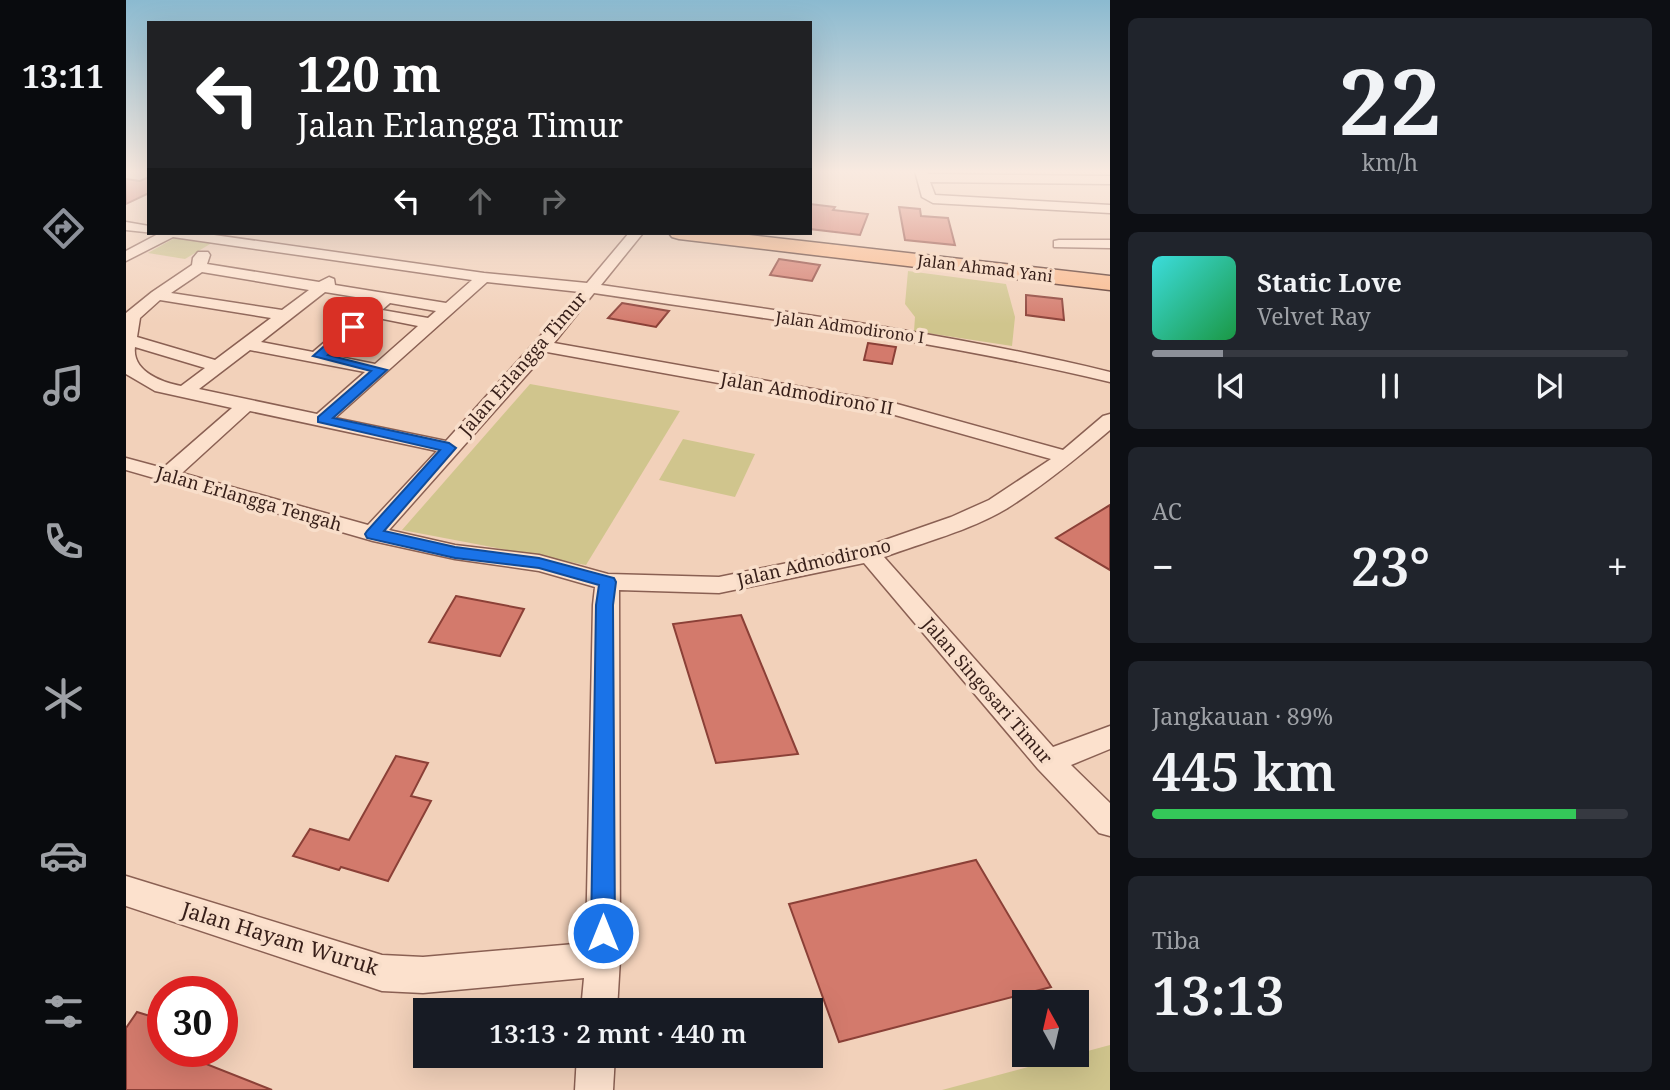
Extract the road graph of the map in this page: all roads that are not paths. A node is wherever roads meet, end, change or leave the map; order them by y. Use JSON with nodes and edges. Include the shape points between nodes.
{"nodes":[{"id":1,"x":126,"y":226,"type":"edge"},
{"id":2,"x":147,"y":230,"type":"edge"},
{"id":3,"x":168,"y":235,"type":"edge"},
{"id":4,"x":187,"y":235,"type":"edge"},
{"id":5,"x":634,"y":235,"type":"edge"},
{"id":6,"x":699,"y":235,"type":"edge"},
{"id":7,"x":717,"y":235,"type":"edge"},
{"id":8,"x":226,"y":240,"type":"junction"},
{"id":9,"x":778,"y":243,"type":"junction"},
{"id":10,"x":1059,"y":244,"type":"dead end"},
{"id":11,"x":1110,"y":244,"type":"edge"},
{"id":12,"x":126,"y":257,"type":"edge"},
{"id":13,"x":361,"y":259,"type":"junction"},
{"id":14,"x":199,"y":267,"type":"junction"},
{"id":15,"x":484,"y":277,"type":"junction"},
{"id":16,"x":1110,"y":283,"type":"edge"},
{"id":17,"x":322,"y":287,"type":"junction"},
{"id":18,"x":588,"y":288,"type":"junction"},
{"id":19,"x":157,"y":295,"type":"junction"},
{"id":20,"x":387,"y":297,"type":"junction"},
{"id":21,"x":450,"y":308,"type":"junction"},
{"id":22,"x":370,"y":312,"type":"junction"},
{"id":23,"x":282,"y":315,"type":"junction"},
{"id":24,"x":432,"y":324,"type":"junction"},
{"id":25,"x":246,"y":344,"type":"junction"},
{"id":26,"x":543,"y":346,"type":"junction"},
{"id":27,"x":126,"y":349,"type":"edge"},
{"id":28,"x":319,"y":356,"type":"junction"},
{"id":29,"x":217,"y":366,"type":"junction"},
{"id":30,"x":380,"y":370,"type":"junction"},
{"id":31,"x":1110,"y":377,"type":"edge"},
{"id":32,"x":184,"y":392,"type":"junction"},
{"id":33,"x":245,"y":406,"type":"junction"},
{"id":34,"x":323,"y":419,"type":"junction"},
{"id":35,"x":1110,"y":420,"type":"edge"},
{"id":36,"x":449,"y":448,"type":"junction"},
{"id":37,"x":1067,"y":457,"type":"junction"},
{"id":38,"x":126,"y":464,"type":"edge"},
{"id":39,"x":168,"y":475,"type":"junction"},
{"id":40,"x":373,"y":534,"type":"junction"},
{"id":41,"x":869,"y":554,"type":"junction"},
{"id":42,"x":608,"y":582,"type":"junction"},
{"id":43,"x":1110,"y":737,"type":"edge"},
{"id":44,"x":1048,"y":761,"type":"junction"},
{"id":45,"x":1110,"y":823,"type":"edge"},
{"id":46,"x":126,"y":891,"type":"edge"},
{"id":47,"x":603,"y":959,"type":"junction"},
{"id":48,"x":600,"y":998,"type":"edge"},
{"id":49,"x":595,"y":1068,"type":"edge"},
{"id":50,"x":594,"y":1090,"type":"edge"}],
"edges":[{"from":1,"to":2,"type":"street"},
{"from":3,"to":12,"type":"street"},
{"from":4,"to":8,"type":"street","name":"Jalan Admodirono I"},
{"from":5,"to":18,"type":"street","name":"Jalan Erlangga Timur"},
{"from":6,"to":9,"type":"main road","name":"Jalan Ahmad Yani"},
{"from":7,"to":9,"type":"main road","name":"Jalan Ahmad Yani"},
{"from":8,"to":13,"type":"street","name":"Jalan Admodirono I"},
{"from":8,"to":14,"type":"street","via":[[200,258]]},
{"from":9,"to":16,"type":"main road","name":"Jalan Ahmad Yani"},
{"from":10,"to":11,"type":"street"},
{"from":13,"to":15,"type":"street","name":"Jalan Admodirono I"},
{"from":13,"to":17,"type":"street"},
{"from":14,"to":17,"type":"street"},
{"from":14,"to":19,"type":"street"},
{"from":15,"to":18,"type":"street","name":"Jalan Admodirono I"},
{"from":15,"to":21,"type":"street"},
{"from":17,"to":20,"type":"street"},
{"from":17,"to":23,"type":"street"},
{"from":18,"to":26,"type":"street","name":"Jalan Erlangga Timur"},
{"from":18,"to":31,"type":"street","name":"Jalan Admodirono I","via":[[936,339]]},
{"from":19,"to":23,"type":"street"},
{"from":19,"to":27,"type":"street","via":[[132,316]]},
{"from":20,"to":21,"type":"street"},
{"from":20,"to":22,"type":"street"},
{"from":21,"to":24,"type":"street"},
{"from":22,"to":24,"type":"street"},
{"from":22,"to":28,"type":"street"},
{"from":23,"to":25,"type":"street"},
{"from":24,"to":30,"type":"street"},
{"from":25,"to":28,"type":"street"},
{"from":25,"to":29,"type":"street"},
{"from":26,"to":36,"type":"street","name":"Jalan Erlangga Timur"},
{"from":26,"to":37,"type":"street","name":"Jalan Admodirono II","via":[[897,410]]},
{"from":27,"to":29,"type":"street"},
{"from":27,"to":32,"type":"street","via":[[132,370],[161,387]]},
{"from":28,"to":30,"type":"street"},
{"from":29,"to":32,"type":"street"},
{"from":30,"to":34,"type":"street"},
{"from":32,"to":33,"type":"street"},
{"from":33,"to":34,"type":"street"},
{"from":33,"to":39,"type":"street"},
{"from":34,"to":36,"type":"street"},
{"from":35,"to":37,"type":"street","name":"Jalan Admodirono"},
{"from":36,"to":40,"type":"street","name":"Jalan Erlangga Timur"},
{"from":37,"to":41,"type":"street","name":"Jalan Admodirono","via":[[997,505]]},
{"from":38,"to":39,"type":"street","name":"Jalan Erlangga Tengah"},
{"from":39,"to":40,"type":"street","name":"Jalan Erlangga Tengah"},
{"from":40,"to":42,"type":"street","via":[[455,552],[539,563]]},
{"from":41,"to":42,"type":"street","name":"Jalan Admodirono","via":[[719,585]]},
{"from":41,"to":44,"type":"street","name":"Jalan Singosari Timur"},
{"from":42,"to":47,"type":"street"},
{"from":43,"to":44,"type":"street"},
{"from":44,"to":45,"type":"street","name":"Jalan Singosari Timur"},
{"from":46,"to":47,"type":"street","name":"Jalan Hayam Wuruk","via":[[382,973],[422,975]]},
{"from":47,"to":48,"type":"street"},
{"from":49,"to":50,"type":"street"}]}
